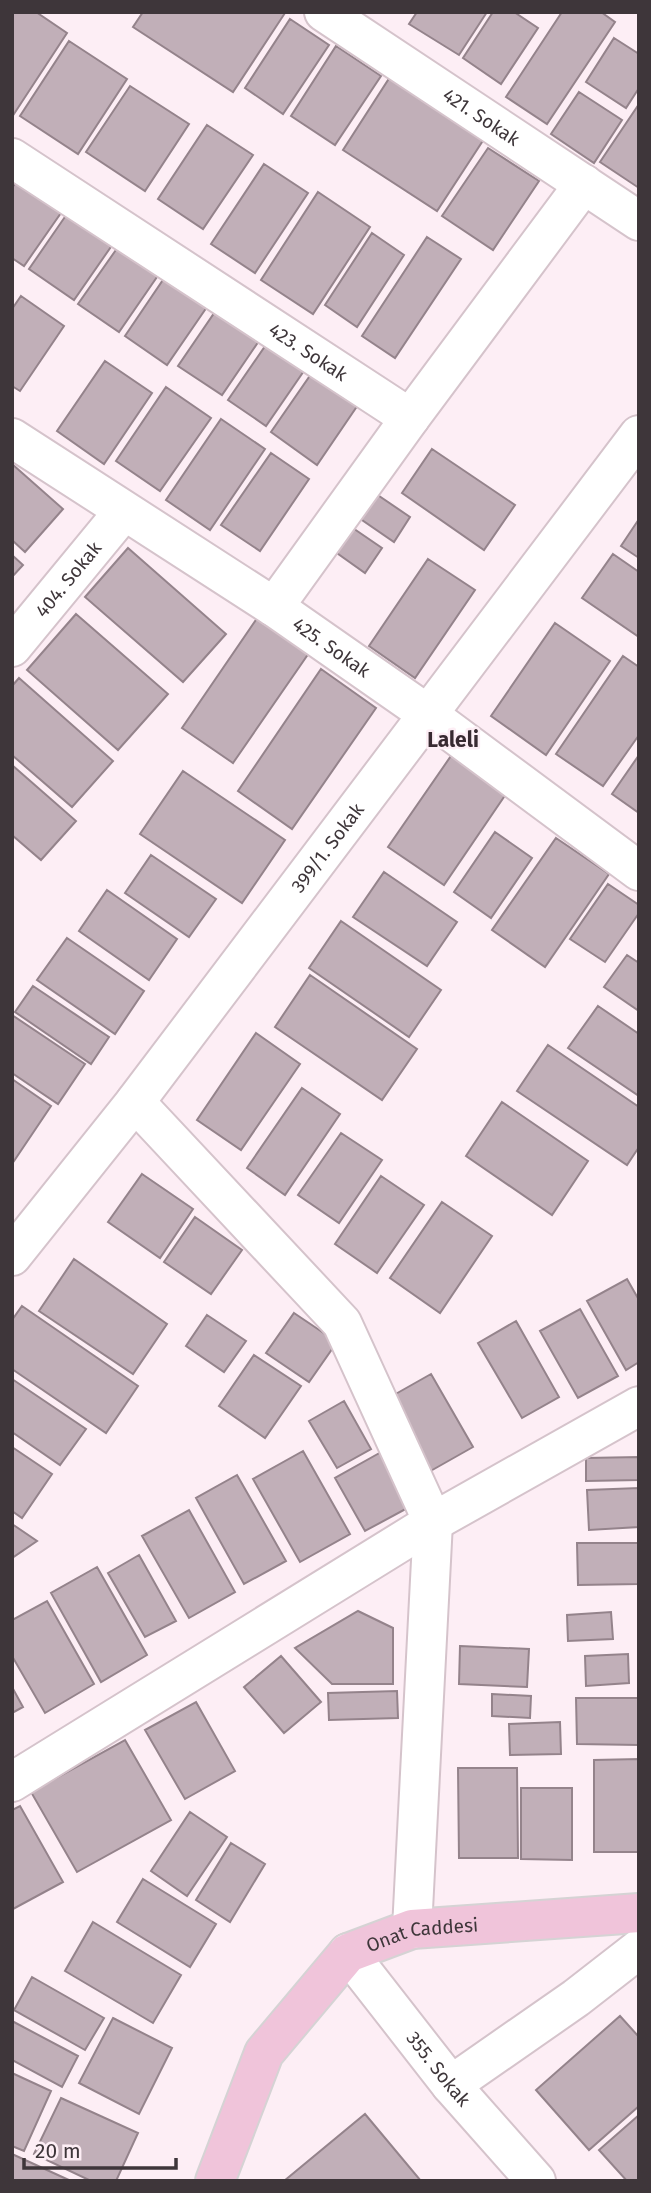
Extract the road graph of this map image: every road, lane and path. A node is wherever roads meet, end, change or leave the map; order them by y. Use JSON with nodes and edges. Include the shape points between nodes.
{"nodes":[{"id":1,"x":324,"y":12,"type":"edge"},
{"id":2,"x":12,"y":158,"type":"edge"},
{"id":3,"x":584,"y":184,"type":"junction"},
{"id":4,"x":639,"y":221,"type":"edge"},
{"id":5,"x":410,"y":418,"type":"junction"},
{"id":6,"x":639,"y":435,"type":"edge"},
{"id":7,"x":12,"y":438,"type":"edge"},
{"id":8,"x":124,"y":511,"type":"junction"},
{"id":9,"x":274,"y":607,"type":"junction"},
{"id":10,"x":12,"y":647,"type":"edge"},
{"id":11,"x":426,"y":713,"type":"junction"},
{"id":12,"x":639,"y":871,"type":"edge"},
{"id":13,"x":135,"y":1102,"type":"junction"},
{"id":14,"x":12,"y":1256,"type":"edge"},
{"id":15,"x":639,"y":1406,"type":"edge"},
{"id":16,"x":433,"y":1522,"type":"junction"},
{"id":17,"x":12,"y":1782,"type":"edge"},
{"id":18,"x":639,"y":1913,"type":"edge"},
{"id":19,"x":412,"y":1929,"type":"junction"},
{"id":20,"x":639,"y":1949,"type":"edge"},
{"id":21,"x":348,"y":1953,"type":"junction"},
{"id":22,"x":450,"y":2085,"type":"junction"},
{"id":23,"x":215,"y":2181,"type":"edge"},
{"id":24,"x":536,"y":2181,"type":"edge"}],
"edges":[{"from":1,"to":3,"type":"street","name":"421. Sokak"},
{"from":2,"to":5,"type":"street","name":"423. Sokak"},
{"from":3,"to":4,"type":"street","name":"421. Sokak"},
{"from":3,"to":5,"type":"street"},
{"from":5,"to":9,"type":"street"},
{"from":6,"to":11,"type":"street","name":"399/1. Sokak"},
{"from":7,"to":8,"type":"street","name":"425. Sokak"},
{"from":8,"to":9,"type":"street","name":"425. Sokak"},
{"from":8,"to":10,"type":"street","name":"404. Sokak"},
{"from":9,"to":11,"type":"street","name":"425. Sokak"},
{"from":11,"to":12,"type":"street","name":"425. Sokak"},
{"from":11,"to":13,"type":"street","name":"399/1. Sokak"},
{"from":13,"to":14,"type":"street","name":"399/1. Sokak"},
{"from":13,"to":16,"type":"street","via":[[342,1323]]},
{"from":15,"to":16,"type":"street"},
{"from":16,"to":17,"type":"street"},
{"from":16,"to":19,"type":"street"},
{"from":18,"to":19,"type":"main road","name":"Onat Caddesi"},
{"from":19,"to":21,"type":"main road","name":"Onat Caddesi"},
{"from":20,"to":22,"type":"street"},
{"from":21,"to":22,"type":"street","name":"355. Sokak"},
{"from":21,"to":23,"type":"main road","name":"Onat Caddesi","via":[[264,2053]]},
{"from":22,"to":24,"type":"street","name":"355. Sokak"}]}
